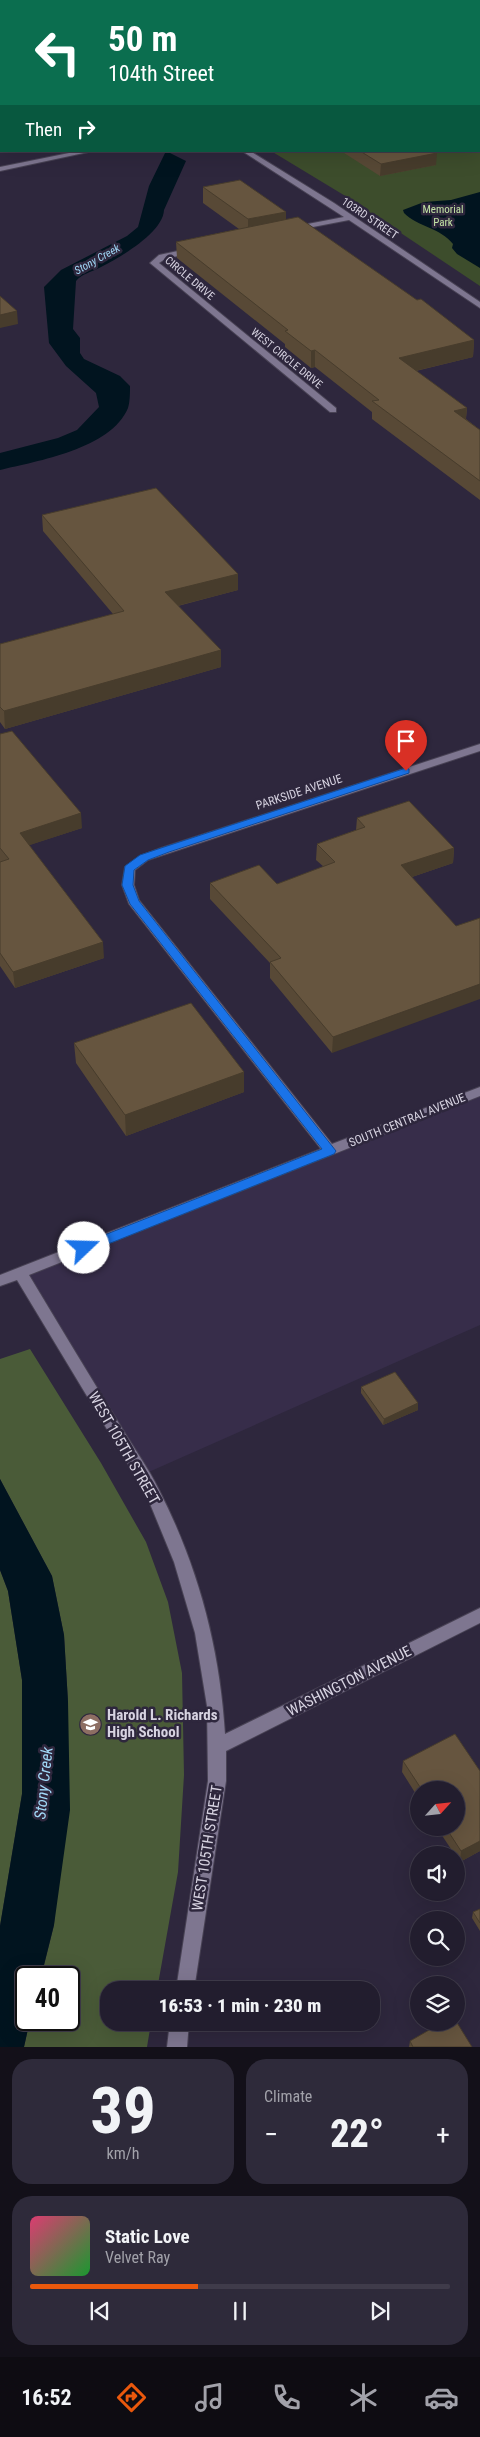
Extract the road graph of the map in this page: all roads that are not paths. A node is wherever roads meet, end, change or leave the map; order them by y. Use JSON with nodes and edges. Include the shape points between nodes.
{"nodes":[{"id":1,"x":85,"y":152,"type":"edge"},
{"id":2,"x":247,"y":152,"type":"edge"},
{"id":3,"x":0,"y":169,"type":"edge"},
{"id":4,"x":349,"y":218,"type":"junction"},
{"id":5,"x":291,"y":230,"type":"edge"},
{"id":6,"x":197,"y":249,"type":"edge"},
{"id":7,"x":480,"y":306,"type":"edge"},
{"id":8,"x":227,"y":325,"type":"joint"},
{"id":9,"x":333,"y":410,"type":"dead end"},
{"id":10,"x":480,"y":747,"type":"edge"},
{"id":11,"x":480,"y":1091,"type":"edge"},
{"id":12,"x":330,"y":1151,"type":"junction"},
{"id":13,"x":20,"y":1273,"type":"junction"},
{"id":14,"x":0,"y":1281,"type":"edge"},
{"id":15,"x":480,"y":1615,"type":"edge"},
{"id":16,"x":219,"y":1746,"type":"junction"},
{"id":17,"x":186,"y":1981,"type":"edge"},
{"id":18,"x":179,"y":2031,"type":"edge"},
{"id":19,"x":177,"y":2047,"type":"edge"}],
"edges":[{"from":1,"to":3,"type":"street"},
{"from":2,"to":4,"type":"street","name":"103RD STREET"},
{"from":4,"to":5,"type":"street"},
{"from":4,"to":7,"type":"street","name":"103RD STREET"},
{"from":6,"to":8,"type":"street","name":"CIRCLE DRIVE","via":[[162,257],[154,263]]},
{"from":8,"to":9,"type":"street","name":"WEST CIRCLE DRIVE"},
{"from":10,"to":12,"type":"street","name":"PARKSIDE AVENUE","via":[[165,850],[144,858],[129,869],[128,885],[134,902]]},
{"from":11,"to":12,"type":"street","name":"SOUTH CENTRAL AVENUE"},
{"from":12,"to":13,"type":"street","name":"SOUTH CENTRAL AVENUE"},
{"from":13,"to":14,"type":"street","name":"SOUTH CENTRAL AVENUE"},
{"from":13,"to":16,"type":"street","name":"WEST 105TH STREET","via":[[152,1492],[178,1550],[201,1619],[213,1679]]},
{"from":15,"to":16,"type":"street","name":"WASHINGTON AVENUE"},
{"from":16,"to":17,"type":"street","name":"WEST 105TH STREET","via":[[217,1781]]},
{"from":18,"to":19,"type":"street"}]}
